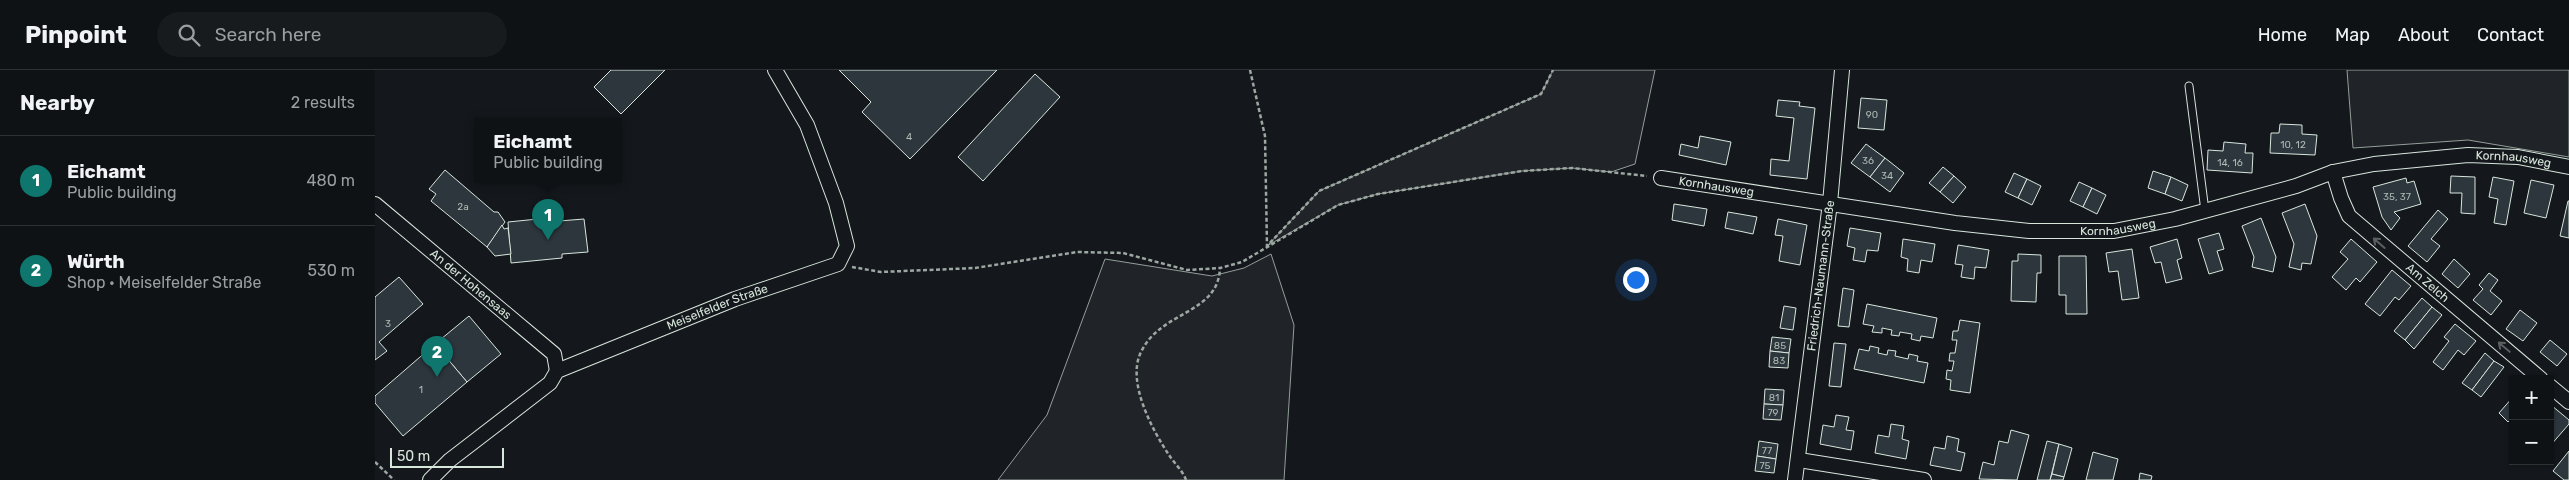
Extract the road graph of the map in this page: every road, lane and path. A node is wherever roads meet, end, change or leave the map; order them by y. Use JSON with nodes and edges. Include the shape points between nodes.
{"nodes":[{"id":1,"x":775,"y":70,"type":"edge"},
{"id":2,"x":1250,"y":70,"type":"edge"},
{"id":3,"x":1553,"y":70,"type":"edge"},
{"id":4,"x":1842,"y":70,"type":"edge"},
{"id":5,"x":2189,"y":86,"type":"dead end"},
{"id":6,"x":2569,"y":168,"type":"edge"},
{"id":7,"x":2333,"y":172,"type":"junction"},
{"id":8,"x":1661,"y":178,"type":"joint"},
{"id":9,"x":1830,"y":203,"type":"junction"},
{"id":10,"x":375,"y":204,"type":"edge"},
{"id":11,"x":2205,"y":211,"type":"junction"},
{"id":12,"x":1267,"y":246,"type":"junction"},
{"id":13,"x":839,"y":264,"type":"junction"},
{"id":14,"x":1221,"y":268,"type":"junction"},
{"id":15,"x":557,"y":372,"type":"junction"},
{"id":16,"x":2536,"y":375,"type":"edge"},
{"id":17,"x":2554,"y":389,"type":"edge"},
{"id":18,"x":2569,"y":402,"type":"edge"},
{"id":19,"x":1799,"y":460,"type":"junction"},
{"id":20,"x":375,"y":462,"type":"edge"},
{"id":21,"x":394,"y":480,"type":"edge"},
{"id":22,"x":430,"y":480,"type":"edge"},
{"id":23,"x":1186,"y":480,"type":"edge"},
{"id":24,"x":1795,"y":480,"type":"edge"},
{"id":25,"x":1924,"y":480,"type":"edge"}],
"edges":[{"from":1,"to":13,"type":"street","via":[[807,125],[836,202],[847,246]]},
{"from":2,"to":12,"type":"path","via":[[1265,136]]},
{"from":3,"to":12,"type":"path","via":[[1541,94],[1319,191]]},
{"from":4,"to":9,"type":"street","name":"Friedrich-Naumann-Straße"},
{"from":5,"to":11,"type":"lane"},
{"from":6,"to":7,"type":"street","name":"Kornhausweg","via":[[2517,157],[2468,155],[2374,164]]},
{"from":7,"to":11,"type":"street","name":"Kornhausweg","via":[[2296,186]]},
{"from":16,"to":7,"type":"street","name":"Am Zelch","one_way":true,"via":[[2349,216]]},
{"from":8,"to":9,"type":"street","name":"Kornhausweg"},
{"from":8,"to":12,"type":"path","via":[[1572,168],[1522,171],[1379,194],[1338,205]]},
{"from":9,"to":11,"type":"street","name":"Kornhausweg","via":[[2029,231],[2113,231]]},
{"from":9,"to":19,"type":"street","name":"Friedrich-Naumann-Straße"},
{"from":10,"to":15,"type":"street","name":"An der Hohensaas","via":[[554,354]]},
{"from":12,"to":14,"type":"path","via":[[1242,262]]},
{"from":13,"to":14,"type":"path","via":[[881,272],[966,268],[1077,252],[1123,253],[1187,270]]},
{"from":13,"to":15,"type":"street","name":"Meiselfelder Straße","via":[[735,299]]},
{"from":14,"to":23,"type":"path","via":[[1214,292],[1205,302],[1168,321],[1149,338],[1138,363],[1141,398],[1148,418]]},
{"from":15,"to":22,"type":"street","name":"Meiselfelder Straße","via":[[550,383],[450,460]]},
{"from":17,"to":18,"type":"street"},
{"from":19,"to":24,"type":"street","name":"Friedrich-Naumann-Straße"},
{"from":19,"to":25,"type":"street"},
{"from":20,"to":21,"type":"path"}]}
